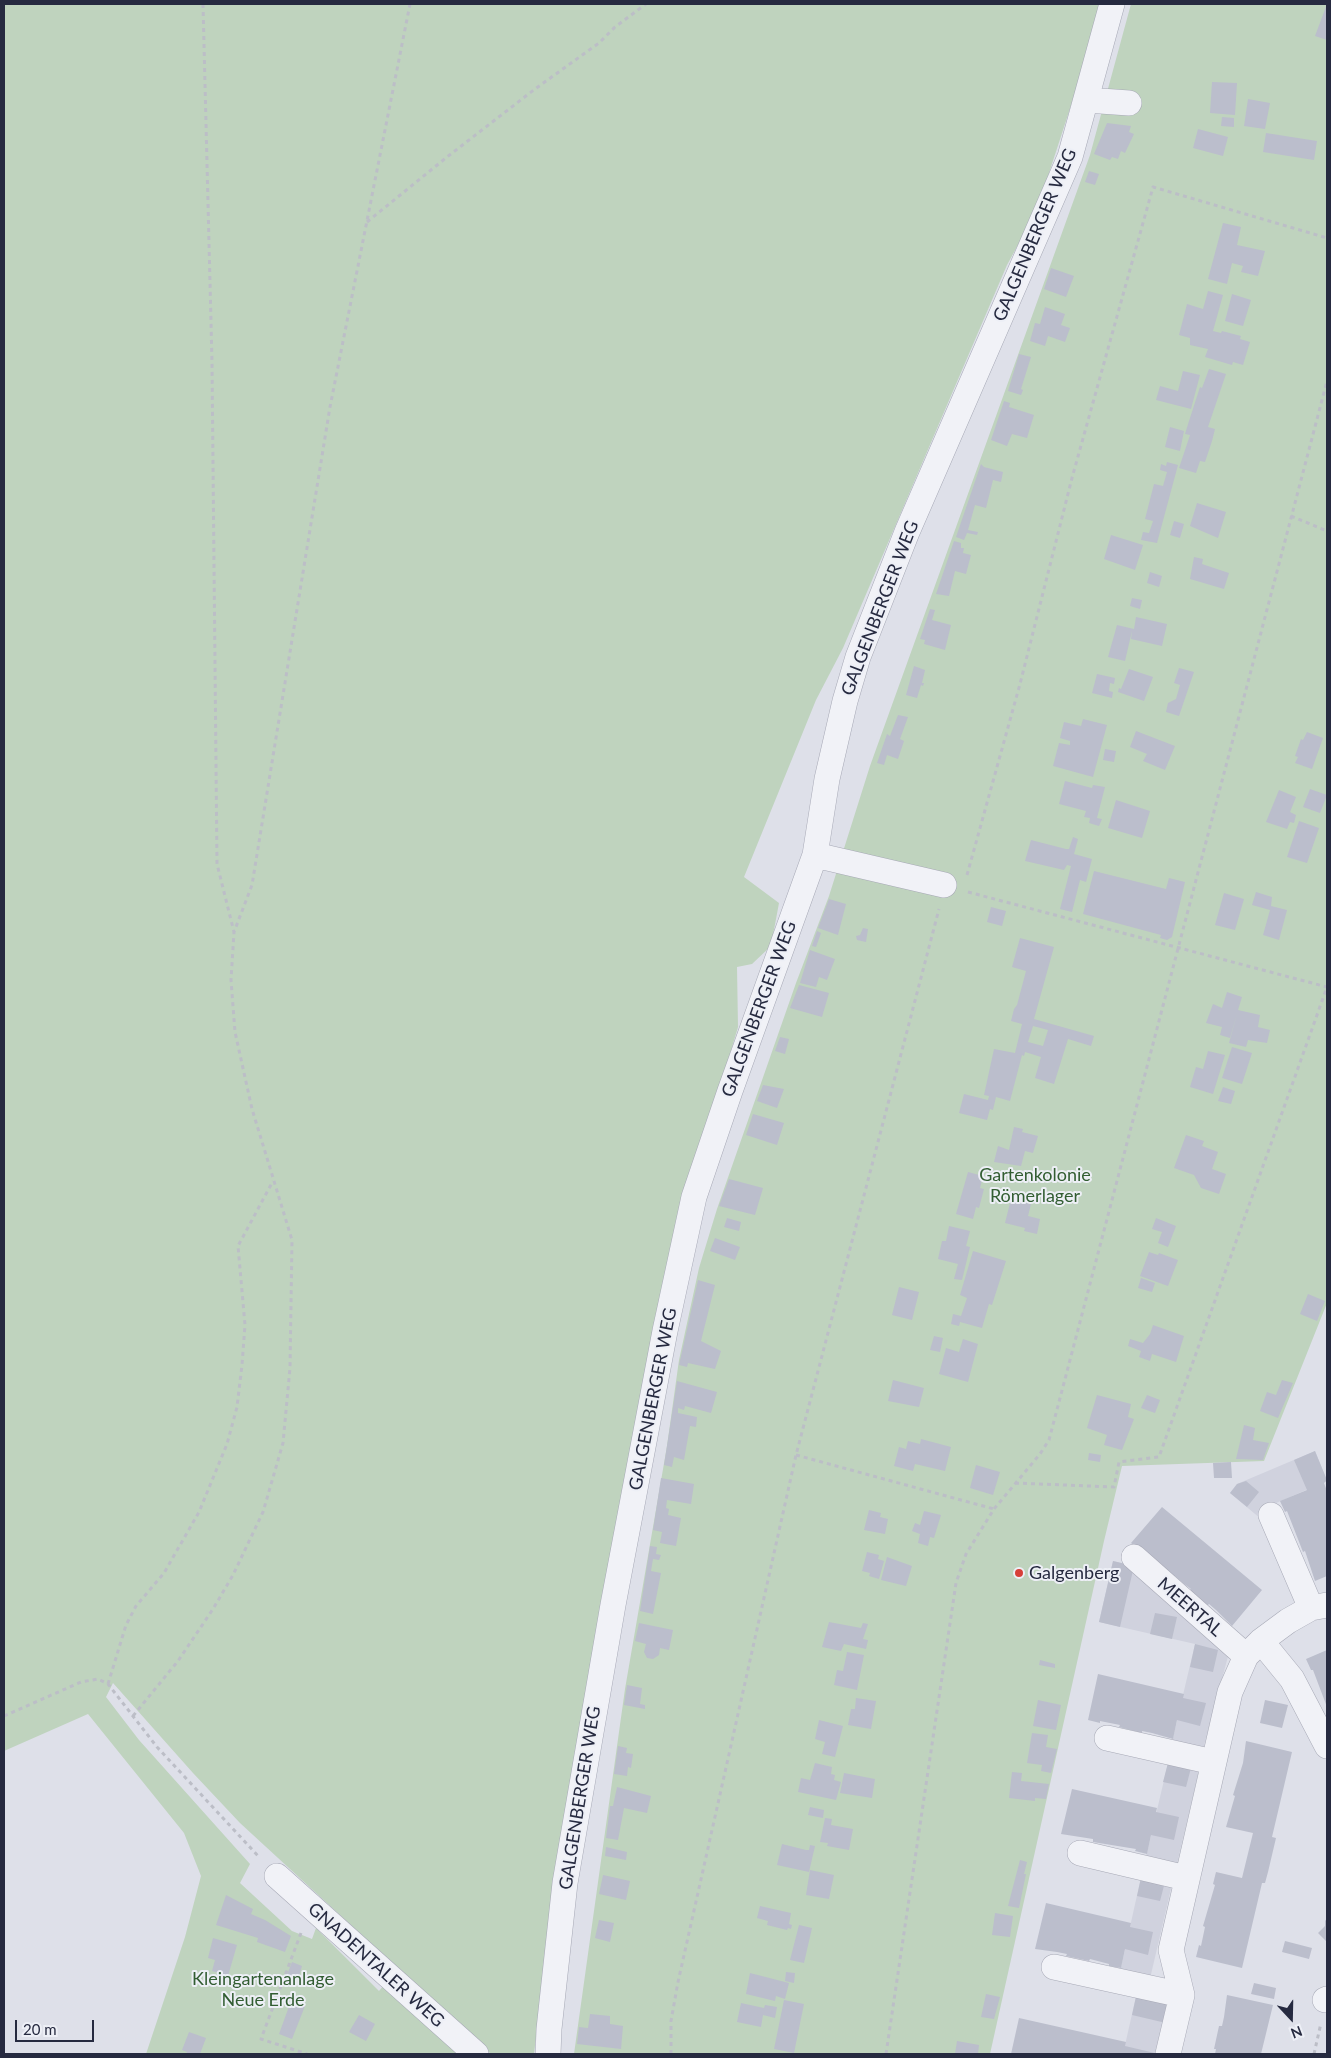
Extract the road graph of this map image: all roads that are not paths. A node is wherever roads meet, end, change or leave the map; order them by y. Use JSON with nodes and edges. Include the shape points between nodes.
{"nodes":[{"id":1,"x":1112,"y":4,"type":"edge"},
{"id":2,"x":1086,"y":100,"type":"junction"},
{"id":3,"x":1129,"y":103,"type":"dead end"},
{"id":4,"x":815,"y":855,"type":"junction"},
{"id":5,"x":954,"y":888,"type":"road end"},
{"id":6,"x":1271,"y":1515,"type":"dead end"},
{"id":7,"x":1134,"y":1557,"type":"dead end"},
{"id":8,"x":1319,"y":1607,"type":"edge"},
{"id":9,"x":1253,"y":1648,"type":"junction"},
{"id":10,"x":1107,"y":1738,"type":"dead end"},
{"id":11,"x":1327,"y":1746,"type":"edge"},
{"id":12,"x":1214,"y":1762,"type":"junction"},
{"id":13,"x":1080,"y":1853,"type":"dead end"},
{"id":14,"x":277,"y":1876,"type":"road end"},
{"id":15,"x":1186,"y":1878,"type":"junction"},
{"id":16,"x":1054,"y":1967,"type":"dead end"},
{"id":17,"x":1182,"y":1995,"type":"junction"},
{"id":18,"x":476,"y":2054,"type":"edge"},
{"id":19,"x":548,"y":2054,"type":"edge"},
{"id":20,"x":1168,"y":2054,"type":"edge"}],
"edges":[{"from":1,"to":2,"type":"street","name":"GALGENBERGER WEG"},
{"from":2,"to":3,"type":"street"},
{"from":2,"to":4,"type":"street","name":"GALGENBERGER WEG","via":[[1070,157],[907,532],[858,657],[829,770]]},
{"from":4,"to":5,"type":"street"},
{"from":4,"to":19,"type":"street","name":"GALGENBERGER WEG","via":[[730,1090],[692,1207],[613,1605],[565,1883]]},
{"from":6,"to":8,"type":"street"},
{"from":7,"to":9,"type":"street","name":"MEERTAL"},
{"from":8,"to":9,"type":"street","via":[[1288,1621]]},
{"from":9,"to":11,"type":"street","name":"MEERTAL","via":[[1292,1679]]},
{"from":9,"to":12,"type":"street","via":[[1230,1692]]},
{"from":10,"to":12,"type":"street"},
{"from":12,"to":15,"type":"street"},
{"from":13,"to":15,"type":"street"},
{"from":14,"to":18,"type":"street","name":"GNADENTALER WEG"},
{"from":15,"to":17,"type":"street","via":[[1170,1950]]},
{"from":16,"to":17,"type":"street"},
{"from":17,"to":20,"type":"street"}]}
